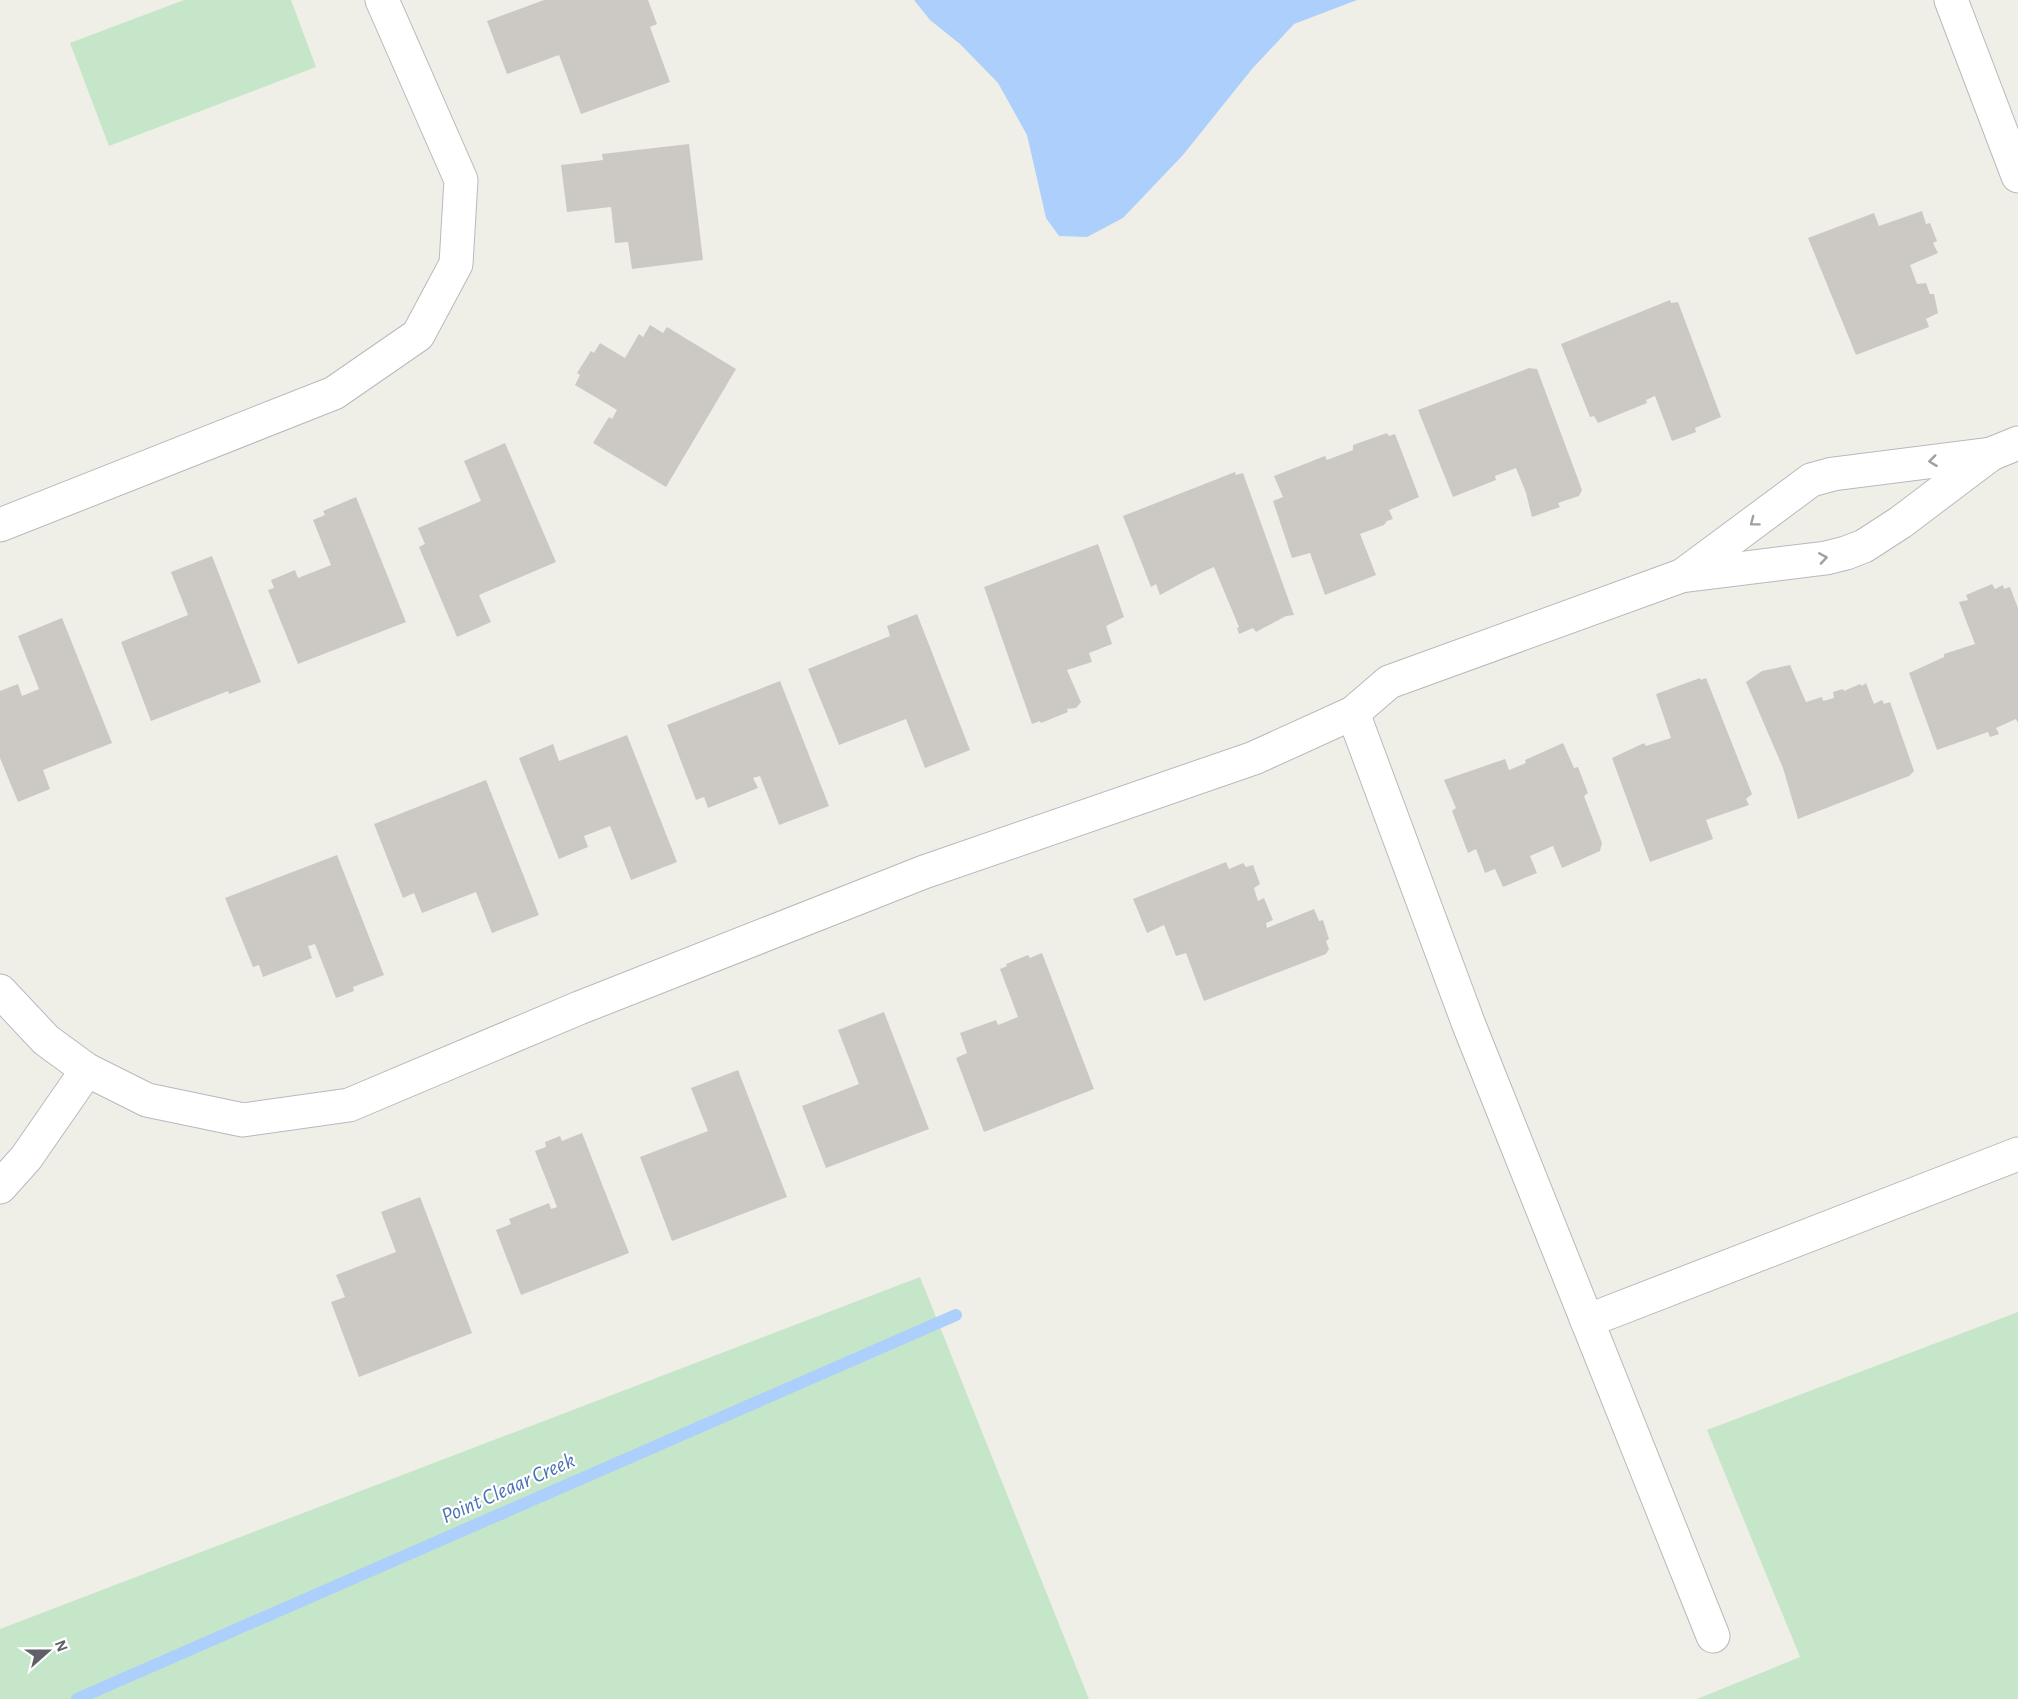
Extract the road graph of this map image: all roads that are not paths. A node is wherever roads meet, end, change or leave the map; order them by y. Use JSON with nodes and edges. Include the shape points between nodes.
{"nodes":[{"id":1,"x":381,"y":0,"type":"edge"},
{"id":2,"x":1951,"y":0,"type":"edge"},
{"id":3,"x":2018,"y":176,"type":"edge"},
{"id":4,"x":2005,"y":448,"type":"edge"},
{"id":5,"x":0,"y":525,"type":"edge"},
{"id":6,"x":1681,"y":576,"type":"junction"},
{"id":7,"x":1353,"y":713,"type":"junction"},
{"id":8,"x":0,"y":991,"type":"edge"},
{"id":9,"x":87,"y":1070,"type":"junction"},
{"id":10,"x":2018,"y":1154,"type":"edge"},
{"id":11,"x":0,"y":1186,"type":"edge"},
{"id":12,"x":1587,"y":1321,"type":"junction"},
{"id":13,"x":1713,"y":1636,"type":"dead end"}],
"edges":[{"from":1,"to":5,"type":"street","via":[[461,180],[456,264],[418,335],[334,393]]},
{"from":2,"to":3,"type":"street"},
{"from":6,"to":4,"type":"street","one_way":true,"via":[[1826,558],[1864,546]]},
{"from":4,"to":6,"type":"street","one_way":true,"via":[[1811,480]]},
{"from":6,"to":7,"type":"street","via":[[1389,682]]},
{"from":7,"to":9,"type":"street","via":[[1254,758],[913,876],[579,1008],[349,1106],[243,1120],[147,1100]]},
{"from":7,"to":12,"type":"street","via":[[1469,1025]]},
{"from":8,"to":9,"type":"street","via":[[46,1040]]},
{"from":9,"to":11,"type":"street","via":[[26,1158]]},
{"from":10,"to":12,"type":"street"},
{"from":12,"to":13,"type":"street"}]}
